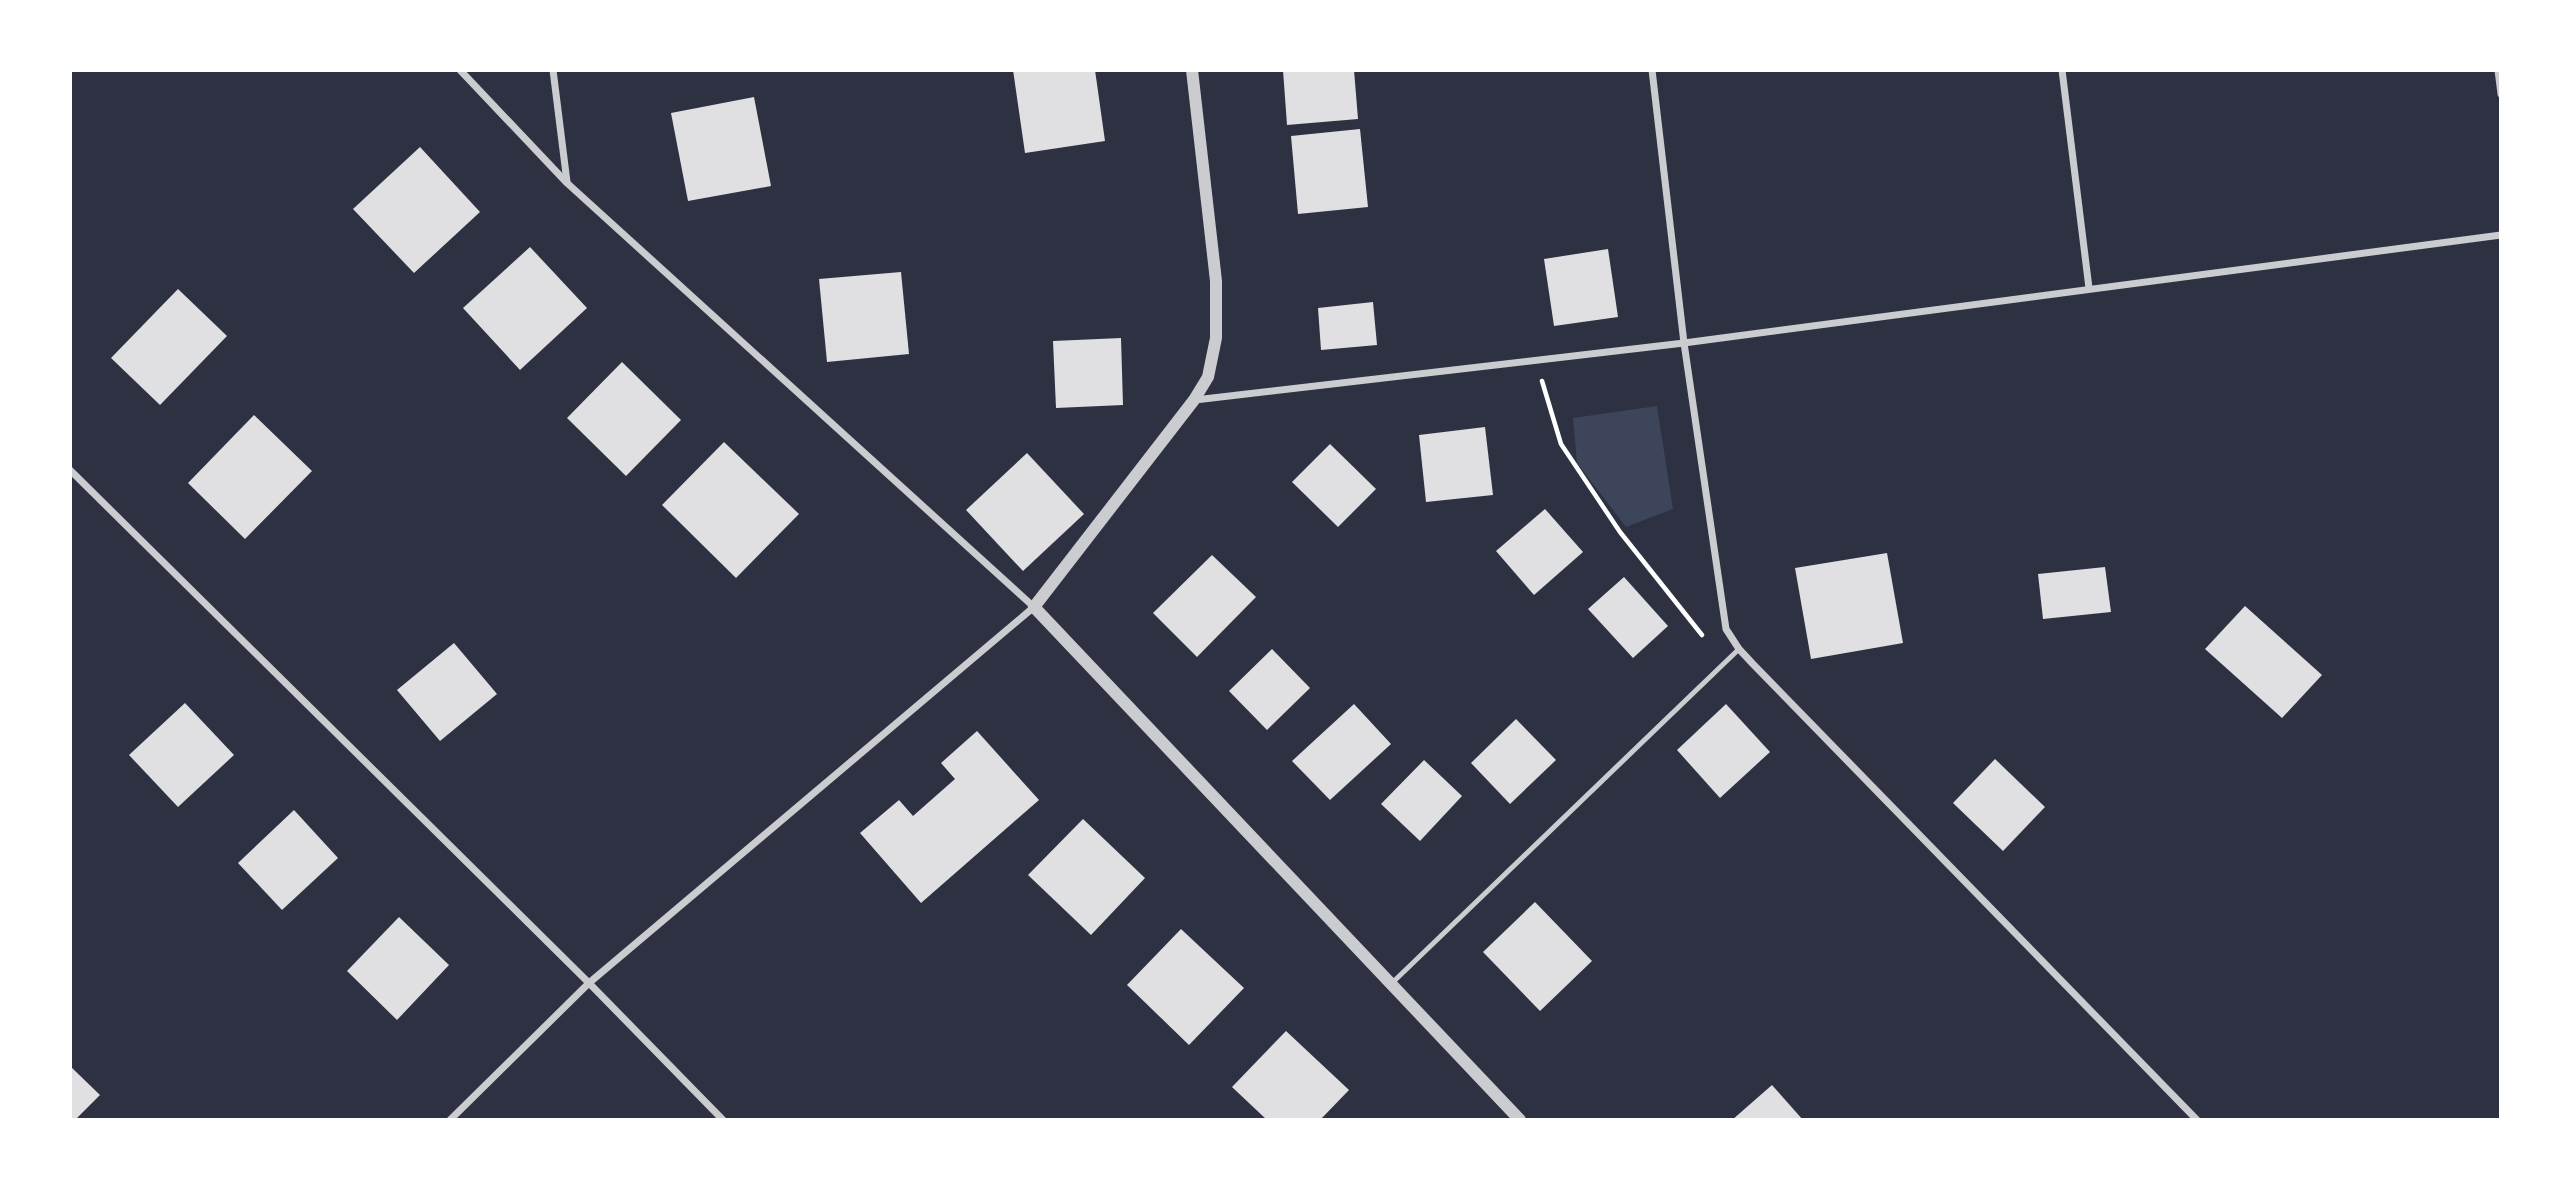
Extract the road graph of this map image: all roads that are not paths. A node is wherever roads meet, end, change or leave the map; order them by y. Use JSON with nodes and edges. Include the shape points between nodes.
{"nodes":[{"id":1,"x":460,"y":70,"type":"edge"},
{"id":2,"x":553,"y":70,"type":"edge"},
{"id":3,"x":1192,"y":70,"type":"edge"},
{"id":4,"x":1652,"y":70,"type":"edge"},
{"id":5,"x":2062,"y":70,"type":"edge"},
{"id":6,"x":2498,"y":70,"type":"edge"},
{"id":7,"x":2501,"y":94,"type":"edge"},
{"id":8,"x":567,"y":183,"type":"junction"},
{"id":9,"x":2501,"y":235,"type":"edge"},
{"id":10,"x":2089,"y":288,"type":"junction"},
{"id":11,"x":1684,"y":343,"type":"junction"},
{"id":12,"x":1194,"y":400,"type":"junction"},
{"id":13,"x":70,"y":470,"type":"edge"},
{"id":14,"x":1034,"y":607,"type":"junction"},
{"id":15,"x":1739,"y":649,"type":"junction"},
{"id":16,"x":589,"y":983,"type":"junction"},
{"id":17,"x":1391,"y":984,"type":"junction"},
{"id":18,"x":450,"y":1120,"type":"edge"},
{"id":19,"x":723,"y":1120,"type":"edge"},
{"id":20,"x":1520,"y":1120,"type":"edge"},
{"id":21,"x":2197,"y":1120,"type":"edge"}],
"edges":[{"from":1,"to":8,"type":"street"},
{"from":2,"to":8,"type":"street"},
{"from":3,"to":12,"type":"street","via":[[1216,281],[1216,327],[1208,377]]},
{"from":4,"to":11,"type":"street"},
{"from":5,"to":10,"type":"street"},
{"from":6,"to":7,"type":"street"},
{"from":8,"to":14,"type":"street"},
{"from":9,"to":10,"type":"street"},
{"from":10,"to":11,"type":"street"},
{"from":11,"to":12,"type":"street"},
{"from":11,"to":15,"type":"street","via":[[1726,629]]},
{"from":12,"to":14,"type":"street"},
{"from":13,"to":16,"type":"street"},
{"from":14,"to":16,"type":"street"},
{"from":14,"to":17,"type":"street"},
{"from":15,"to":17,"type":"lane"},
{"from":15,"to":21,"type":"street"},
{"from":16,"to":18,"type":"street"},
{"from":16,"to":19,"type":"street"},
{"from":17,"to":20,"type":"street"}]}
